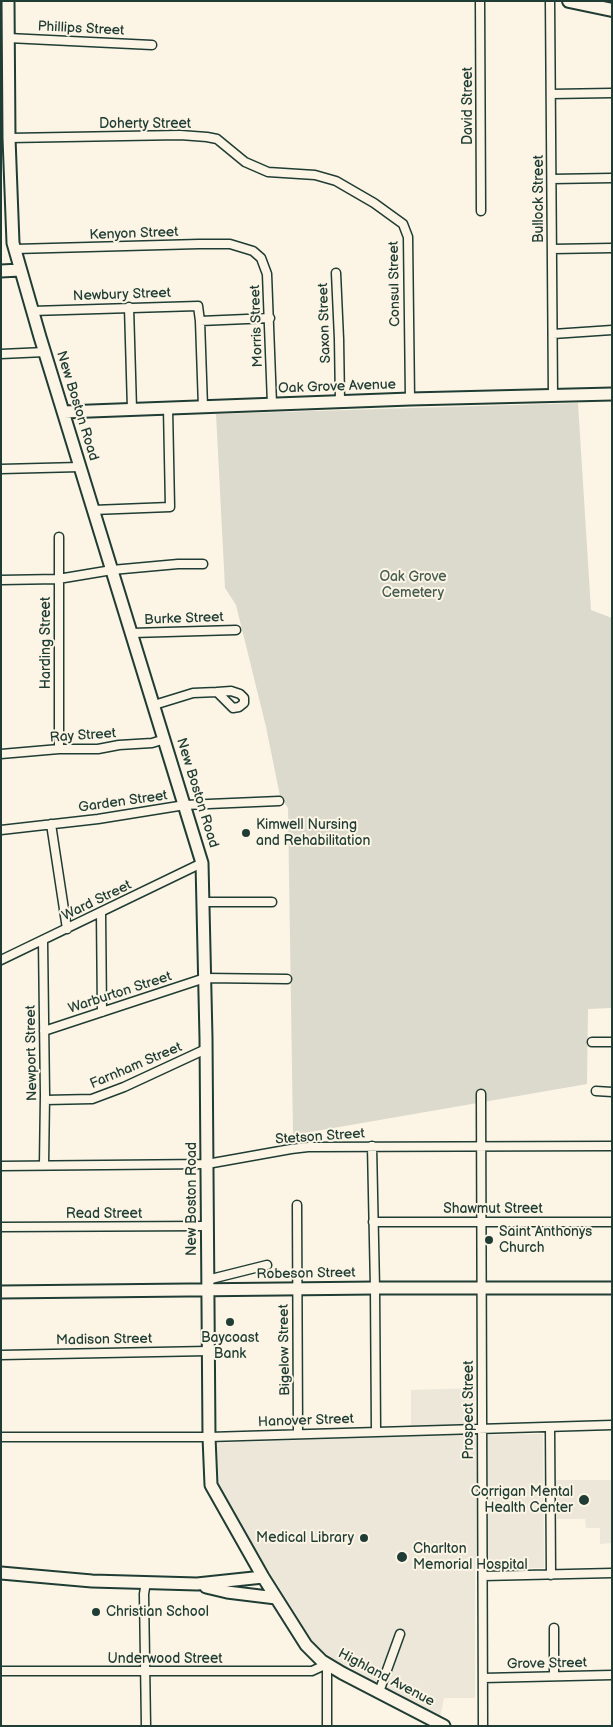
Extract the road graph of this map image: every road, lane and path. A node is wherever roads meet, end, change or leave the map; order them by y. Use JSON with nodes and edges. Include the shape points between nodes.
{"nodes":[{"id":1,"x":8,"y":1,"type":"edge"},
{"id":2,"x":480,"y":1,"type":"edge"},
{"id":3,"x":550,"y":1,"type":"edge"},
{"id":4,"x":569,"y":1,"type":"edge"},
{"id":5,"x":612,"y":10,"type":"edge"},
{"id":6,"x":8,"y":38,"type":"junction"},
{"id":7,"x":152,"y":45,"type":"dead end"},
{"id":8,"x":612,"y":93,"type":"edge"},
{"id":9,"x":551,"y":94,"type":"junction"},
{"id":10,"x":5,"y":118,"type":"edge"},
{"id":11,"x":9,"y":138,"type":"junction"},
{"id":12,"x":271,"y":172,"type":"joint"},
{"id":13,"x":612,"y":178,"type":"edge"},
{"id":14,"x":552,"y":179,"type":"junction"},
{"id":15,"x":480,"y":211,"type":"dead end"},
{"id":16,"x":612,"y":248,"type":"edge"},
{"id":17,"x":15,"y":249,"type":"junction"},
{"id":18,"x":552,"y":249,"type":"junction"},
{"id":19,"x":253,"y":251,"type":"joint"},
{"id":20,"x":20,"y":270,"type":"junction"},
{"id":21,"x":1,"y":271,"type":"edge"},
{"id":22,"x":336,"y":273,"type":"dead end"},
{"id":23,"x":129,"y":307,"type":"junction"},
{"id":24,"x":32,"y":311,"type":"junction"},
{"id":25,"x":270,"y":318,"type":"junction"},
{"id":26,"x":200,"y":321,"type":"junction"},
{"id":27,"x":612,"y":330,"type":"edge"},
{"id":28,"x":553,"y":334,"type":"junction"},
{"id":29,"x":45,"y":352,"type":"junction"},
{"id":30,"x":1,"y":354,"type":"edge"},
{"id":31,"x":612,"y":394,"type":"edge"},
{"id":32,"x":553,"y":396,"type":"junction"},
{"id":33,"x":410,"y":400,"type":"junction"},
{"id":34,"x":340,"y":402,"type":"junction"},
{"id":35,"x":272,"y":404,"type":"junction"},
{"id":36,"x":202,"y":407,"type":"junction"},
{"id":37,"x":168,"y":408,"type":"junction"},
{"id":38,"x":132,"y":410,"type":"junction"},
{"id":39,"x":64,"y":412,"type":"junction"},
{"id":40,"x":80,"y":467,"type":"junction"},
{"id":41,"x":1,"y":470,"type":"edge"},
{"id":42,"x":93,"y":510,"type":"junction"},
{"id":43,"x":59,"y":536,"type":"dead end"},
{"id":44,"x":203,"y":564,"type":"dead end"},
{"id":45,"x":112,"y":570,"type":"junction"},
{"id":46,"x":58,"y":579,"type":"junction"},
{"id":47,"x":1,"y":580,"type":"edge"},
{"id":48,"x":236,"y":630,"type":"dead end"},
{"id":49,"x":132,"y":633,"type":"junction"},
{"id":50,"x":217,"y":692,"type":"dead end"},
{"id":51,"x":154,"y":705,"type":"junction"},
{"id":52,"x":165,"y":739,"type":"junction"},
{"id":53,"x":59,"y":749,"type":"junction"},
{"id":54,"x":1,"y":754,"type":"edge"},
{"id":55,"x":279,"y":801,"type":"dead end"},
{"id":56,"x":185,"y":806,"type":"junction"},
{"id":57,"x":51,"y":824,"type":"junction"},
{"id":58,"x":1,"y":830,"type":"edge"},
{"id":59,"x":202,"y":863,"type":"junction"},
{"id":60,"x":203,"y":902,"type":"junction"},
{"id":61,"x":272,"y":902,"type":"dead end"},
{"id":62,"x":102,"y":913,"type":"junction"},
{"id":63,"x":67,"y":929,"type":"junction"},
{"id":64,"x":43,"y":941,"type":"junction"},
{"id":65,"x":1,"y":960,"type":"edge"},
{"id":66,"x":205,"y":978,"type":"junction"},
{"id":67,"x":287,"y":979,"type":"dead end"},
{"id":68,"x":102,"y":1012,"type":"junction"},
{"id":69,"x":44,"y":1032,"type":"junction"},
{"id":70,"x":592,"y":1042,"type":"dead end"},
{"id":71,"x":612,"y":1042,"type":"edge"},
{"id":72,"x":206,"y":1049,"type":"junction"},
{"id":73,"x":596,"y":1091,"type":"dead end"},
{"id":74,"x":612,"y":1092,"type":"edge"},
{"id":75,"x":481,"y":1094,"type":"dead end"},
{"id":76,"x":45,"y":1100,"type":"junction"},
{"id":77,"x":372,"y":1146,"type":"junction"},
{"id":78,"x":480,"y":1146,"type":"junction"},
{"id":79,"x":612,"y":1146,"type":"edge"},
{"id":80,"x":207,"y":1164,"type":"junction"},
{"id":81,"x":44,"y":1165,"type":"junction"},
{"id":82,"x":1,"y":1166,"type":"edge"},
{"id":83,"x":297,"y":1205,"type":"dead end"},
{"id":84,"x":482,"y":1221,"type":"junction"},
{"id":85,"x":373,"y":1222,"type":"junction"},
{"id":86,"x":612,"y":1222,"type":"edge"},
{"id":87,"x":207,"y":1226,"type":"junction"},
{"id":88,"x":1,"y":1227,"type":"edge"},
{"id":89,"x":267,"y":1264,"type":"dead end"},
{"id":90,"x":207,"y":1285,"type":"junction"},
{"id":91,"x":375,"y":1288,"type":"junction"},
{"id":92,"x":480,"y":1288,"type":"junction"},
{"id":93,"x":612,"y":1288,"type":"edge"},
{"id":94,"x":296,"y":1289,"type":"junction"},
{"id":95,"x":1,"y":1292,"type":"edge"},
{"id":96,"x":208,"y":1351,"type":"junction"},
{"id":97,"x":1,"y":1354,"type":"edge"},
{"id":98,"x":612,"y":1425,"type":"edge"},
{"id":99,"x":550,"y":1427,"type":"junction"},
{"id":100,"x":481,"y":1429,"type":"junction"},
{"id":101,"x":376,"y":1431,"type":"junction"},
{"id":102,"x":298,"y":1434,"type":"junction"},
{"id":103,"x":1,"y":1437,"type":"edge"},
{"id":104,"x":209,"y":1437,"type":"junction"},
{"id":105,"x":1,"y":1573,"type":"edge"},
{"id":106,"x":612,"y":1573,"type":"edge"},
{"id":107,"x":552,"y":1575,"type":"junction"},
{"id":108,"x":483,"y":1576,"type":"junction"},
{"id":109,"x":263,"y":1577,"type":"junction"},
{"id":110,"x":146,"y":1582,"type":"junction"},
{"id":111,"x":197,"y":1584,"type":"junction"},
{"id":112,"x":276,"y":1598,"type":"junction"},
{"id":113,"x":554,"y":1628,"type":"dead end"},
{"id":114,"x":400,"y":1634,"type":"dead end"},
{"id":115,"x":327,"y":1664,"type":"junction"},
{"id":116,"x":1,"y":1671,"type":"edge"},
{"id":117,"x":145,"y":1671,"type":"junction"},
{"id":118,"x":612,"y":1675,"type":"edge"},
{"id":119,"x":554,"y":1676,"type":"junction"},
{"id":120,"x":483,"y":1678,"type":"junction"},
{"id":121,"x":379,"y":1692,"type":"junction"},
{"id":122,"x":146,"y":1726,"type":"edge"},
{"id":123,"x":327,"y":1726,"type":"edge"},
{"id":124,"x":444,"y":1726,"type":"edge"},
{"id":125,"x":483,"y":1726,"type":"edge"}],
"edges":[{"from":1,"to":6,"type":"street","name":"New Boston Road"},
{"from":2,"to":15,"type":"street","name":"David Street"},
{"from":3,"to":9,"type":"street","name":"Bullock Street"},
{"from":4,"to":5,"type":"main road"},
{"from":6,"to":7,"type":"street","name":"Phillips Street"},
{"from":6,"to":10,"type":"street","name":"New Boston Road"},
{"from":8,"to":9,"type":"street"},
{"from":9,"to":14,"type":"street","name":"Bullock Street"},
{"from":10,"to":11,"type":"street","name":"New Boston Road"},
{"from":11,"to":12,"type":"street","name":"Doherty Street","via":[[206,137],[217,139],[245,162]]},
{"from":11,"to":17,"type":"street","name":"New Boston Road"},
{"from":12,"to":33,"type":"street","name":"Consul Street","via":[[316,175],[336,181],[374,202],[403,224],[409,250]]},
{"from":13,"to":14,"type":"street"},
{"from":14,"to":18,"type":"street","name":"Bullock Street"},
{"from":16,"to":18,"type":"street"},
{"from":17,"to":19,"type":"street","name":"Kenyon Street","via":[[230,244]]},
{"from":17,"to":20,"type":"street","name":"New Boston Road"},
{"from":18,"to":28,"type":"street","name":"Bullock Street"},
{"from":19,"to":25,"type":"street","name":"Morris Street","via":[[261,258],[267,274]]},
{"from":20,"to":21,"type":"street"},
{"from":20,"to":24,"type":"street","name":"New Boston Road"},
{"from":22,"to":34,"type":"street","name":"Saxon Street"},
{"from":23,"to":24,"type":"street","name":"Newbury Street"},
{"from":23,"to":26,"type":"street","name":"Newbury Street","via":[[198,306]]},
{"from":23,"to":38,"type":"street"},
{"from":24,"to":29,"type":"street","name":"New Boston Road"},
{"from":25,"to":26,"type":"street"},
{"from":25,"to":35,"type":"street","name":"Morris Street"},
{"from":26,"to":36,"type":"street"},
{"from":27,"to":28,"type":"street"},
{"from":28,"to":32,"type":"street","name":"Bullock Street"},
{"from":29,"to":30,"type":"street"},
{"from":29,"to":39,"type":"street","name":"New Boston Road"},
{"from":31,"to":32,"type":"street","name":"Oak Grove Avenue"},
{"from":32,"to":33,"type":"street","name":"Oak Grove Avenue"},
{"from":33,"to":34,"type":"street","name":"Oak Grove Avenue"},
{"from":34,"to":35,"type":"street","name":"Oak Grove Avenue"},
{"from":35,"to":36,"type":"street","name":"Oak Grove Avenue"},
{"from":36,"to":37,"type":"street","name":"Oak Grove Avenue"},
{"from":37,"to":38,"type":"street","name":"Oak Grove Avenue"},
{"from":37,"to":42,"type":"street","via":[[170,507]]},
{"from":38,"to":39,"type":"street","name":"Oak Grove Avenue"},
{"from":39,"to":40,"type":"street","name":"New Boston Road"},
{"from":40,"to":41,"type":"street"},
{"from":40,"to":42,"type":"street","name":"New Boston Road"},
{"from":42,"to":45,"type":"street","name":"New Boston Road"},
{"from":43,"to":46,"type":"street","name":"Harding Street"},
{"from":44,"to":45,"type":"street"},
{"from":45,"to":46,"type":"street"},
{"from":45,"to":49,"type":"street","name":"New Boston Road"},
{"from":46,"to":47,"type":"street"},
{"from":46,"to":53,"type":"street","name":"Harding Street"},
{"from":48,"to":49,"type":"street","name":"Burke Street"},
{"from":49,"to":51,"type":"street","name":"New Boston Road"},
{"from":50,"to":51,"type":"street","via":[[193,693]]},
{"from":51,"to":52,"type":"street","name":"New Boston Road"},
{"from":52,"to":53,"type":"street","name":"Ray Street","via":[[98,749]]},
{"from":52,"to":56,"type":"street","name":"New Boston Road"},
{"from":53,"to":54,"type":"street","name":"Ray Street"},
{"from":55,"to":56,"type":"street","name":"Garden Street"},
{"from":56,"to":57,"type":"street","name":"Garden Street"},
{"from":56,"to":59,"type":"street","name":"New Boston Road"},
{"from":57,"to":58,"type":"street","name":"Garden Street"},
{"from":57,"to":63,"type":"street"},
{"from":59,"to":60,"type":"street","name":"New Boston Road"},
{"from":59,"to":62,"type":"street","name":"Ward Street"},
{"from":60,"to":61,"type":"street"},
{"from":60,"to":66,"type":"street","name":"New Boston Road"},
{"from":62,"to":63,"type":"street","name":"Ward Street"},
{"from":62,"to":68,"type":"street"},
{"from":63,"to":64,"type":"street","name":"Ward Street"},
{"from":64,"to":65,"type":"street","name":"Ward Street"},
{"from":64,"to":69,"type":"street","name":"Newport Street"},
{"from":66,"to":67,"type":"street","name":"Warburton Street"},
{"from":66,"to":68,"type":"street","name":"Warburton Street"},
{"from":66,"to":72,"type":"street","name":"New Boston Road"},
{"from":68,"to":69,"type":"street","name":"Warburton Street"},
{"from":69,"to":76,"type":"street","name":"Newport Street"},
{"from":70,"to":71,"type":"street"},
{"from":72,"to":76,"type":"street","name":"Farnham Street","via":[[92,1099]]},
{"from":72,"to":80,"type":"street","name":"New Boston Road"},
{"from":73,"to":74,"type":"street"},
{"from":75,"to":78,"type":"street","name":"Prospect Street"},
{"from":76,"to":81,"type":"street","name":"Newport Street"},
{"from":77,"to":78,"type":"street","name":"Stetson Street"},
{"from":77,"to":80,"type":"street","name":"Stetson Street","via":[[292,1149]]},
{"from":77,"to":85,"type":"street"},
{"from":78,"to":79,"type":"street","name":"Stetson Street"},
{"from":78,"to":84,"type":"street","name":"Prospect Street"},
{"from":80,"to":81,"type":"street","name":"Stetson Street"},
{"from":80,"to":87,"type":"street","name":"New Boston Road"},
{"from":81,"to":82,"type":"street","name":"Stetson Street"},
{"from":83,"to":94,"type":"street","name":"Bigelow Street"},
{"from":84,"to":85,"type":"street","name":"Shawmut Street"},
{"from":84,"to":86,"type":"street","name":"Shawmut Street"},
{"from":84,"to":92,"type":"street","name":"Prospect Street"},
{"from":85,"to":91,"type":"street"},
{"from":87,"to":88,"type":"street","name":"Read Street"},
{"from":87,"to":90,"type":"street","name":"New Boston Road"},
{"from":89,"to":90,"type":"street"},
{"from":90,"to":94,"type":"street","name":"Robeson Street"},
{"from":90,"to":95,"type":"street","name":"Robeson Street"},
{"from":90,"to":96,"type":"street","name":"New Boston Road"},
{"from":91,"to":92,"type":"street","name":"Robeson Street"},
{"from":91,"to":94,"type":"street","name":"Robeson Street"},
{"from":91,"to":101,"type":"street"},
{"from":92,"to":93,"type":"street","name":"Robeson Street"},
{"from":92,"to":100,"type":"street","name":"Prospect Street"},
{"from":94,"to":102,"type":"street","name":"Bigelow Street"},
{"from":96,"to":97,"type":"street","name":"Madison Street"},
{"from":96,"to":104,"type":"street","name":"New Boston Road"},
{"from":98,"to":99,"type":"street","name":"Hanover Street"},
{"from":99,"to":100,"type":"street","name":"Hanover Street"},
{"from":99,"to":107,"type":"street"},
{"from":100,"to":101,"type":"street","name":"Hanover Street"},
{"from":100,"to":108,"type":"street","name":"Prospect Street"},
{"from":101,"to":102,"type":"street","name":"Hanover Street"},
{"from":102,"to":104,"type":"street","name":"Hanover Street"},
{"from":103,"to":104,"type":"street","name":"Hanover Street"},
{"from":104,"to":109,"type":"street","name":"New Boston Road","via":[[212,1485]]},
{"from":105,"to":110,"type":"street"},
{"from":106,"to":107,"type":"street"},
{"from":107,"to":108,"type":"street"},
{"from":108,"to":120,"type":"street","name":"Prospect Street"},
{"from":109,"to":111,"type":"street"},
{"from":109,"to":112,"type":"street","name":"New Boston Road"},
{"from":110,"to":111,"type":"street"},
{"from":110,"to":117,"type":"street"},
{"from":111,"to":112,"type":"street","via":[[227,1592]]},
{"from":112,"to":115,"type":"street","name":"Highland Avenue","via":[[306,1645]]},
{"from":113,"to":119,"type":"street"},
{"from":114,"to":121,"type":"street"},
{"from":115,"to":117,"type":"street","name":"Underwood Street","via":[[312,1671]]},
{"from":115,"to":121,"type":"street","name":"Highland Avenue"},
{"from":115,"to":123,"type":"street"},
{"from":116,"to":117,"type":"street","name":"Underwood Street"},
{"from":117,"to":122,"type":"street"},
{"from":118,"to":119,"type":"street","name":"Grove Street"},
{"from":119,"to":120,"type":"street","name":"Grove Street"},
{"from":120,"to":125,"type":"street","name":"Prospect Street"},
{"from":121,"to":124,"type":"street","name":"Highland Avenue"}]}
